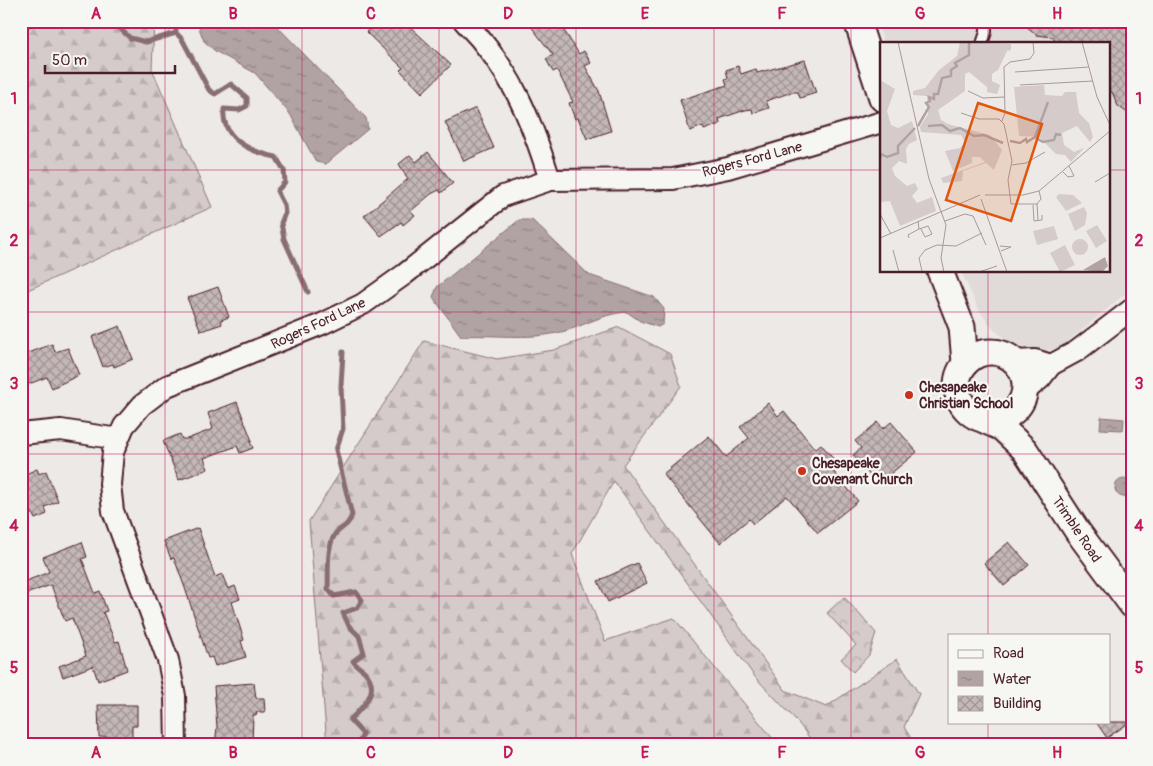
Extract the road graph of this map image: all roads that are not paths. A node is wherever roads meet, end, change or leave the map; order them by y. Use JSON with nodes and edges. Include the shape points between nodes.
{"nodes":[{"id":1,"x":464,"y":21,"type":"edge"},
{"id":2,"x":857,"y":21,"type":"edge"},
{"id":3,"x":986,"y":21,"type":"edge"},
{"id":4,"x":983,"y":42,"type":"edge"},
{"id":5,"x":880,"y":92,"type":"edge"},
{"id":6,"x":880,"y":123,"type":"edge"},
{"id":7,"x":550,"y":180,"type":"junction"},
{"id":8,"x":940,"y":272,"type":"edge"},
{"id":9,"x":1132,"y":309,"type":"edge"},
{"id":10,"x":962,"y":327,"type":"junction"},
{"id":11,"x":1005,"y":357,"type":"junction"},
{"id":12,"x":965,"y":364,"type":"junction"},
{"id":13,"x":1051,"y":365,"type":"junction"},
{"id":14,"x":1022,"y":397,"type":"junction"},
{"id":15,"x":982,"y":419,"type":"junction"},
{"id":16,"x":21,"y":434,"type":"edge"},
{"id":17,"x":118,"y":439,"type":"junction"},
{"id":18,"x":1025,"y":450,"type":"junction"},
{"id":19,"x":1132,"y":605,"type":"edge"},
{"id":20,"x":176,"y":745,"type":"edge"}],
"edges":[{"from":1,"to":7,"type":"street","via":[[501,66],[520,97]]},
{"from":2,"to":5,"type":"street"},
{"from":3,"to":4,"type":"lane"},
{"from":6,"to":7,"type":"street","name":"Rogers Ford Lane","via":[[728,168],[673,179]]},
{"from":7,"to":17,"type":"street","name":"Rogers Ford Lane","via":[[503,196],[363,304],[322,324],[167,386],[142,405],[124,426]]},
{"from":8,"to":10,"type":"street"},
{"from":9,"to":13,"type":"street","via":[[1077,351]]},
{"from":10,"to":11,"type":"street"},
{"from":10,"to":12,"type":"street"},
{"from":11,"to":12,"type":"street","via":[[984,352]]},
{"from":11,"to":13,"type":"street"},
{"from":11,"to":14,"type":"street","via":[[1021,370]]},
{"from":12,"to":15,"type":"street","via":[[956,384],[958,396],[971,414]]},
{"from":13,"to":14,"type":"street"},
{"from":14,"to":15,"type":"street","via":[[1014,412],[993,420]]},
{"from":14,"to":18,"type":"street","name":"Trimble Road"},
{"from":15,"to":18,"type":"street","name":"Trimble Road","via":[[1002,428]]},
{"from":16,"to":17,"type":"street","via":[[61,430]]},
{"from":17,"to":20,"type":"street","name":"Rogers Ford Lane","via":[[113,452],[110,484],[113,511],[168,660],[175,696]]},
{"from":18,"to":19,"type":"street","name":"Trimble Road","via":[[1078,532]]}]}
